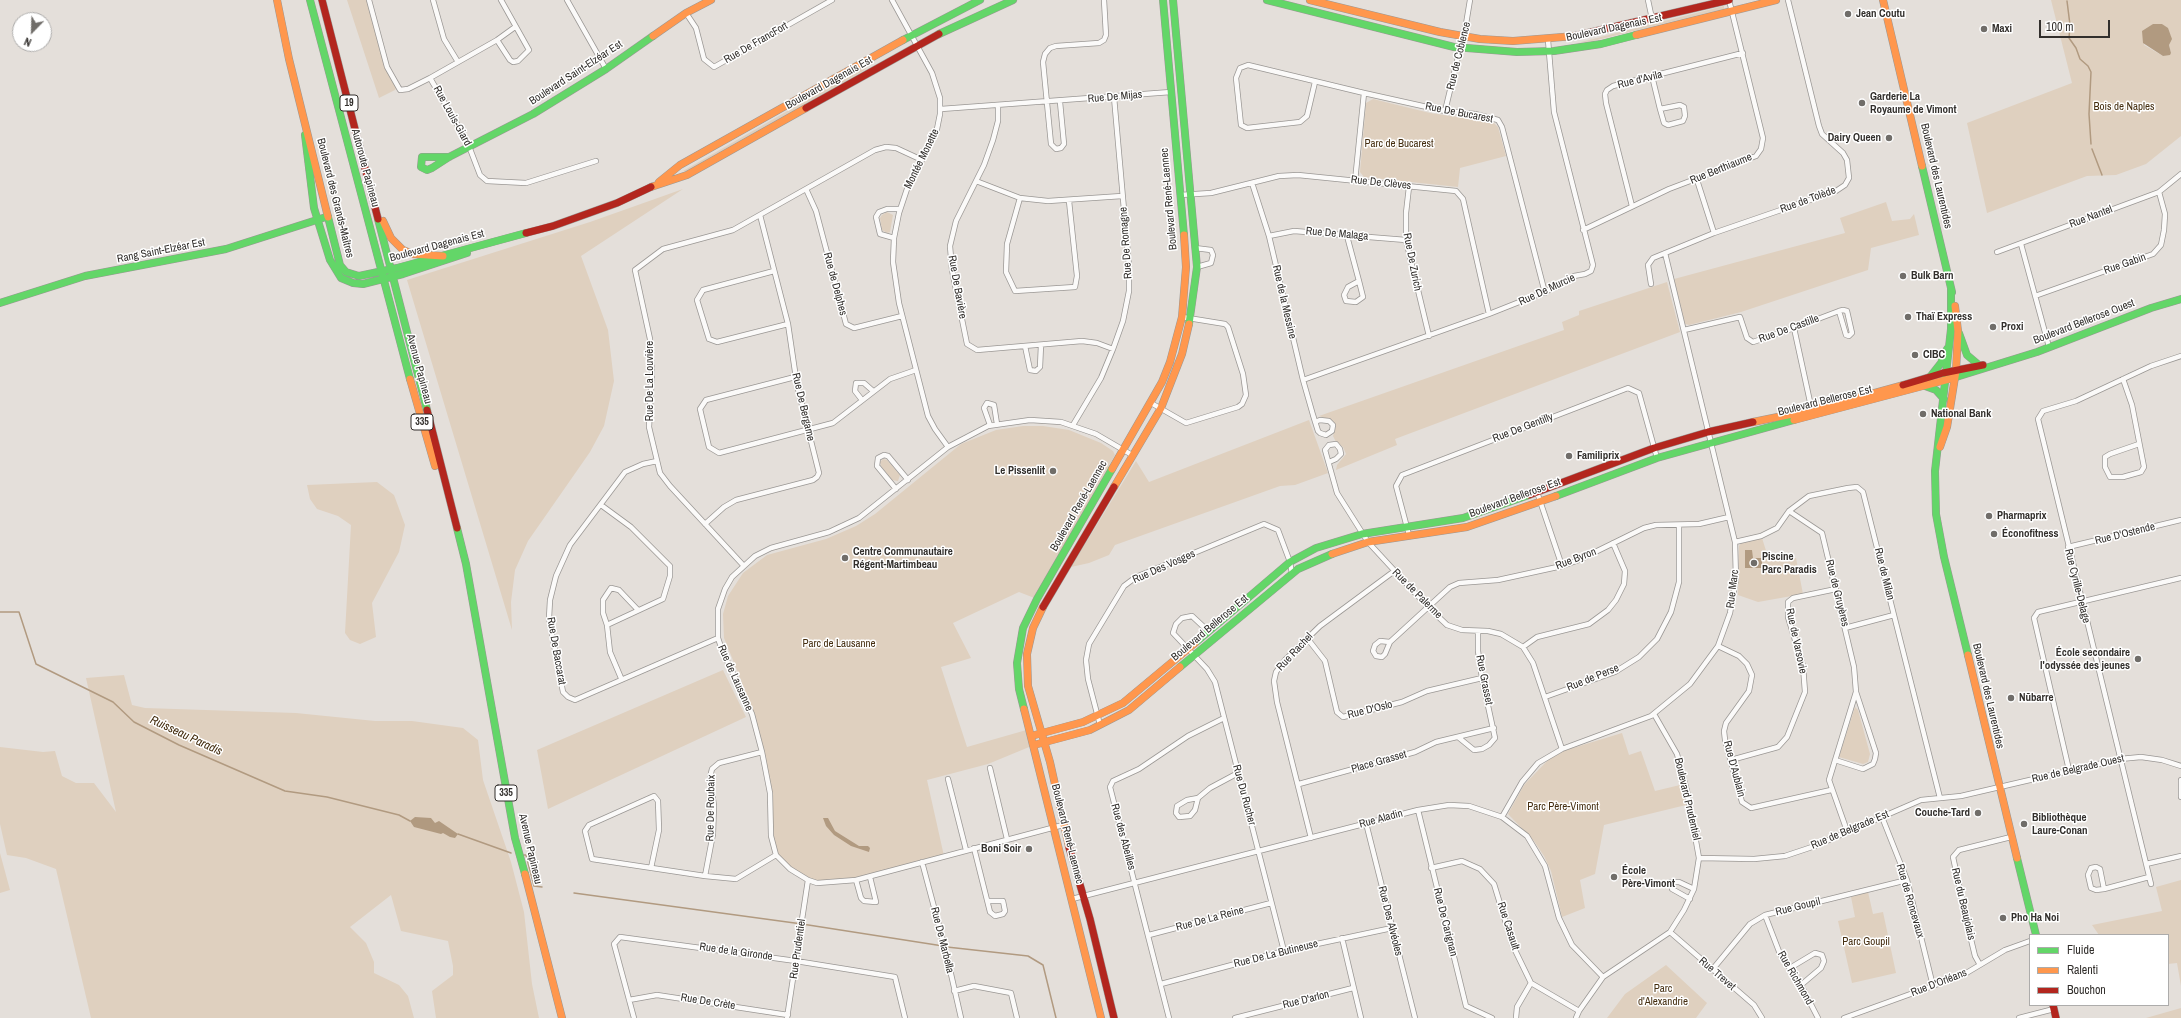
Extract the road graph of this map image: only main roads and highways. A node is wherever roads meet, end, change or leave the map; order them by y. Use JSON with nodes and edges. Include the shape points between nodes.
{"nodes":[{"id":1,"x":277,"y":0,"type":"edge"},
{"id":2,"x":310,"y":0,"type":"edge"},
{"id":3,"x":322,"y":0,"type":"edge"},
{"id":4,"x":711,"y":0,"type":"edge"},
{"id":5,"x":980,"y":0,"type":"edge"},
{"id":6,"x":1014,"y":0,"type":"edge"},
{"id":7,"x":1162,"y":0,"type":"edge"},
{"id":8,"x":1172,"y":0,"type":"edge"},
{"id":9,"x":1268,"y":0,"type":"edge"},
{"id":10,"x":1310,"y":0,"type":"edge"},
{"id":11,"x":1729,"y":0,"type":"edge"},
{"id":12,"x":1776,"y":0,"type":"edge"},
{"id":13,"x":1883,"y":0,"type":"edge"},
{"id":14,"x":302,"y":115,"type":"junction"},
{"id":15,"x":449,"y":157,"type":"dead end"},
{"id":16,"x":656,"y":185,"type":"junction"},
{"id":17,"x":376,"y":206,"type":"junction"},
{"id":18,"x":326,"y":218,"type":"junction"},
{"id":19,"x":318,"y":220,"type":"junction"},
{"id":20,"x":498,"y":241,"type":"junction"},
{"id":21,"x":443,"y":256,"type":"junction"},
{"id":22,"x":391,"y":273,"type":"junction"},
{"id":23,"x":382,"y":275,"type":"junction"},
{"id":24,"x":1950,"y":288,"type":"junction"},
{"id":25,"x":2181,"y":299,"type":"edge"},
{"id":26,"x":0,"y":303,"type":"edge"},
{"id":27,"x":1958,"y":331,"type":"junction"},
{"id":28,"x":1950,"y":342,"type":"junction"},
{"id":29,"x":1996,"y":364,"type":"junction"},
{"id":30,"x":1980,"y":366,"type":"junction"},
{"id":31,"x":1956,"y":374,"type":"junction"},
{"id":32,"x":1947,"y":376,"type":"junction"},
{"id":33,"x":1929,"y":378,"type":"junction"},
{"id":34,"x":1925,"y":386,"type":"junction"},
{"id":35,"x":1944,"y":398,"type":"junction"},
{"id":36,"x":1813,"y":412,"type":"junction"},
{"id":37,"x":1936,"y":461,"type":"junction"},
{"id":38,"x":1407,"y":531,"type":"junction"},
{"id":39,"x":466,"y":564,"type":"junction"},
{"id":40,"x":1040,"y":734,"type":"junction"},
{"id":41,"x":1032,"y":736,"type":"junction"},
{"id":42,"x":1044,"y":743,"type":"junction"},
{"id":43,"x":1034,"y":745,"type":"junction"},
{"id":44,"x":2036,"y":934,"type":"edge"},
{"id":45,"x":2053,"y":1007,"type":"edge"},
{"id":46,"x":562,"y":1018,"type":"edge"},
{"id":47,"x":1101,"y":1018,"type":"edge"},
{"id":48,"x":1114,"y":1018,"type":"edge"},
{"id":49,"x":2056,"y":1018,"type":"edge"}],
"edges":[{"from":1,"to":14,"type":"main road","name":"Boulevard des Grands-Maîtres"},
{"from":2,"to":23,"type":"main road","name":"Autoroute Papineau","number":"19"},
{"from":3,"to":17,"type":"main road","name":"Autoroute Papineau","number":"19"},
{"from":4,"to":15,"type":"main road","name":"Boulevard Saint-Elzéar Est","via":[[686,13],[606,69],[533,114]]},
{"from":5,"to":16,"type":"main road","name":"Boulevard Dagenais Est","via":[[911,35],[680,166]]},
{"from":6,"to":16,"type":"main road","name":"Boulevard Dagenais Est","via":[[963,20],[691,173]]},
{"from":7,"to":41,"type":"main road","name":"Boulevard René-Laennec","via":[[1186,267],[1182,317],[1170,362],[1151,403],[1037,599],[1023,628],[1018,648],[1017,676]]},
{"from":8,"to":40,"type":"main road","name":"Boulevard René-Laennec","via":[[1197,267],[1190,318],[1182,354],[1161,408],[1041,610],[1033,628],[1026,654],[1026,669]]},
{"from":9,"to":12,"type":"main road","name":"Boulevard Dagenais Est","via":[[1461,48],[1503,52],[1549,51],[1601,44]]},
{"from":10,"to":11,"type":"main road","name":"Boulevard Dagenais Est","via":[[1464,36],[1507,41],[1548,40],[1590,34]]},
{"from":13,"to":24,"type":"main road","name":"Boulevard des Laurentides"},
{"from":14,"to":18,"type":"main road","name":"Boulevard des Grands-Maîtres","via":[[311,144]]},
{"from":14,"to":19,"type":"main road","name":"Boulevard des Grands-Maîtres","via":[[310,194]]},
{"from":16,"to":20,"type":"main road","name":"Boulevard Dagenais Est","via":[[576,218]]},
{"from":17,"to":21,"type":"main road","via":[[391,238],[400,249],[412,254]]},
{"from":17,"to":22,"type":"main road","name":"Autoroute Papineau","number":"19"},
{"from":18,"to":19,"type":"main road","name":"Rang Saint-Elzéar Est"},
{"from":18,"to":23,"type":"main road","name":"Boulevard des Grands-Maîtres","via":[[338,261],[344,270],[350,275]]},
{"from":19,"to":23,"type":"main road","name":"Boulevard des Grands-Maîtres","via":[[332,265],[341,278],[359,284]]},
{"from":19,"to":26,"type":"main road","name":"Rang Saint-Elzéar Est","via":[[226,249],[85,276]]},
{"from":20,"to":21,"type":"main road","name":"Boulevard Dagenais Est"},
{"from":20,"to":22,"type":"main road","name":"Boulevard Dagenais Est","via":[[445,262]]},
{"from":21,"to":22,"type":"main road","name":"Boulevard Dagenais Est"},
{"from":22,"to":23,"type":"main road","name":"Boulevard Dagenais Est"},
{"from":22,"to":39,"type":"main road","name":"Avenue Papineau","number":"335"},
{"from":23,"to":39,"type":"main road","name":"Avenue Papineau","number":"335","via":[[427,439]]},
{"from":24,"to":27,"type":"main road","name":"Boulevard des Laurentides"},
{"from":24,"to":28,"type":"main road","name":"Boulevard des Laurentides"},
{"from":25,"to":29,"type":"main road","name":"Boulevard Bellerose Ouest","via":[[2151,308],[2049,348]]},
{"from":27,"to":30,"type":"main road","via":[[1968,358]]},
{"from":27,"to":31,"type":"main road","name":"Boulevard des Laurentides"},
{"from":28,"to":32,"type":"main road","name":"Boulevard des Laurentides"},
{"from":28,"to":33,"type":"main road","via":[[1942,361]]},
{"from":29,"to":30,"type":"main road","name":"Boulevard Bellerose Ouest"},
{"from":29,"to":31,"type":"main road","name":"Boulevard Bellerose Ouest"},
{"from":30,"to":31,"type":"main road","name":"Boulevard Bellerose Ouest"},
{"from":31,"to":32,"type":"main road","name":"Boulevard Bellerose Est"},
{"from":31,"to":37,"type":"main road","name":"Boulevard des Laurentides","via":[[1947,427]]},
{"from":32,"to":33,"type":"main road","name":"Boulevard Bellerose Est"},
{"from":32,"to":34,"type":"main road","name":"Boulevard Bellerose Est"},
{"from":32,"to":35,"type":"main road","name":"Boulevard des Laurentides"},
{"from":33,"to":36,"type":"main road","name":"Boulevard Bellerose Est"},
{"from":34,"to":35,"type":"main road","via":[[1936,390]]},
{"from":34,"to":36,"type":"main road","name":"Boulevard Bellerose Est"},
{"from":35,"to":37,"type":"main road","name":"Boulevard des Laurentides"},
{"from":36,"to":38,"type":"main road","name":"Boulevard Bellerose Est","via":[[1708,432],[1654,448],[1496,508]]},
{"from":36,"to":38,"type":"main road","name":"Boulevard Bellerose Est","via":[[1657,458],[1498,518],[1466,527]]},
{"from":37,"to":44,"type":"main road","name":"Boulevard des Laurentides","via":[[1935,506],[1942,546]]},
{"from":38,"to":40,"type":"main road","name":"Boulevard Bellerose Est","via":[[1362,534],[1316,548],[1290,562],[1122,703],[1098,716]]},
{"from":38,"to":42,"type":"main road","name":"Boulevard Bellerose Est","via":[[1324,556],[1292,574],[1129,710],[1100,725]]},
{"from":39,"to":46,"type":"main road","name":"Avenue Papineau","number":"335","via":[[515,838]]},
{"from":40,"to":41,"type":"main road","name":"Boulevard Bellerose Est"},
{"from":40,"to":42,"type":"main road","name":"Boulevard René-Laennec"},
{"from":41,"to":43,"type":"main road","name":"Boulevard René-Laennec"},
{"from":42,"to":43,"type":"main road","name":"Boulevard Bellerose Est"},
{"from":42,"to":48,"type":"main road","name":"Boulevard René-Laennec"},
{"from":43,"to":47,"type":"main road","name":"Boulevard René-Laennec"},
{"from":45,"to":49,"type":"main road"}]}
